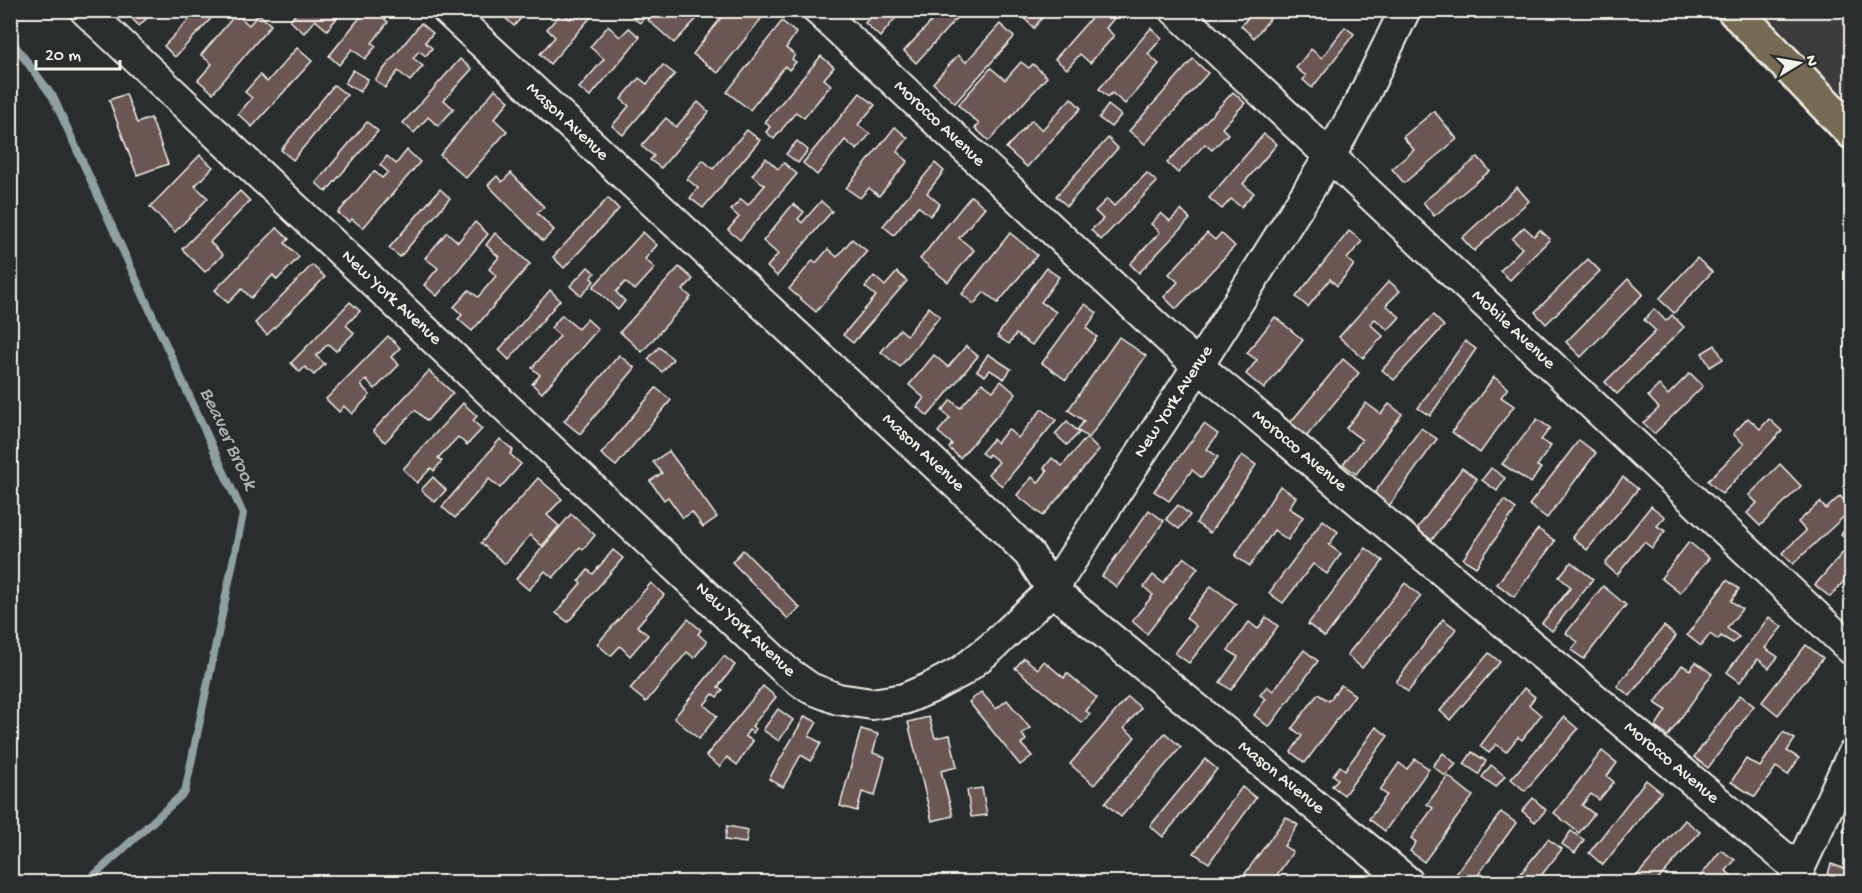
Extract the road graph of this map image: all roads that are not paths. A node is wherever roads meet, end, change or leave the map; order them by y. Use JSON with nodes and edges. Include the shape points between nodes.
{"nodes":[{"id":1,"x":86,"y":10,"type":"edge"},
{"id":2,"x":447,"y":10,"type":"edge"},
{"id":3,"x":818,"y":10,"type":"edge"},
{"id":4,"x":1175,"y":10,"type":"edge"},
{"id":5,"x":1406,"y":10,"type":"edge"},
{"id":6,"x":1734,"y":10,"type":"edge"},
{"id":7,"x":1851,"y":132,"type":"edge"},
{"id":8,"x":1330,"y":156,"type":"junction"},
{"id":9,"x":1198,"y":366,"type":"junction"},
{"id":10,"x":1052,"y":590,"type":"junction"},
{"id":11,"x":1851,"y":650,"type":"edge"},
{"id":12,"x":1851,"y":755,"type":"edge"},
{"id":13,"x":1796,"y":876,"type":"edge"},
{"id":14,"x":1408,"y":882,"type":"edge"}],
"edges":[{"from":1,"to":10,"type":"street","name":"New York Avenue","via":[[786,671],[810,688],[838,699],[872,704],[904,699],[962,671]]},
{"from":2,"to":10,"type":"street","name":"Mason Avenue","via":[[996,520],[1029,554]]},
{"from":3,"to":9,"type":"street","name":"Morocco Avenue"},
{"from":4,"to":8,"type":"street","name":"Mobile Avenue"},
{"from":5,"to":8,"type":"street","name":"New York Avenue"},
{"from":6,"to":7,"type":"main road"},
{"from":8,"to":9,"type":"street","name":"New York Avenue"},
{"from":8,"to":11,"type":"street","name":"Mobile Avenue"},
{"from":9,"to":10,"type":"street","name":"New York Avenue"},
{"from":9,"to":13,"type":"street","name":"Morocco Avenue"},
{"from":10,"to":14,"type":"street","name":"Mason Avenue"},
{"from":12,"to":13,"type":"street"}]}
